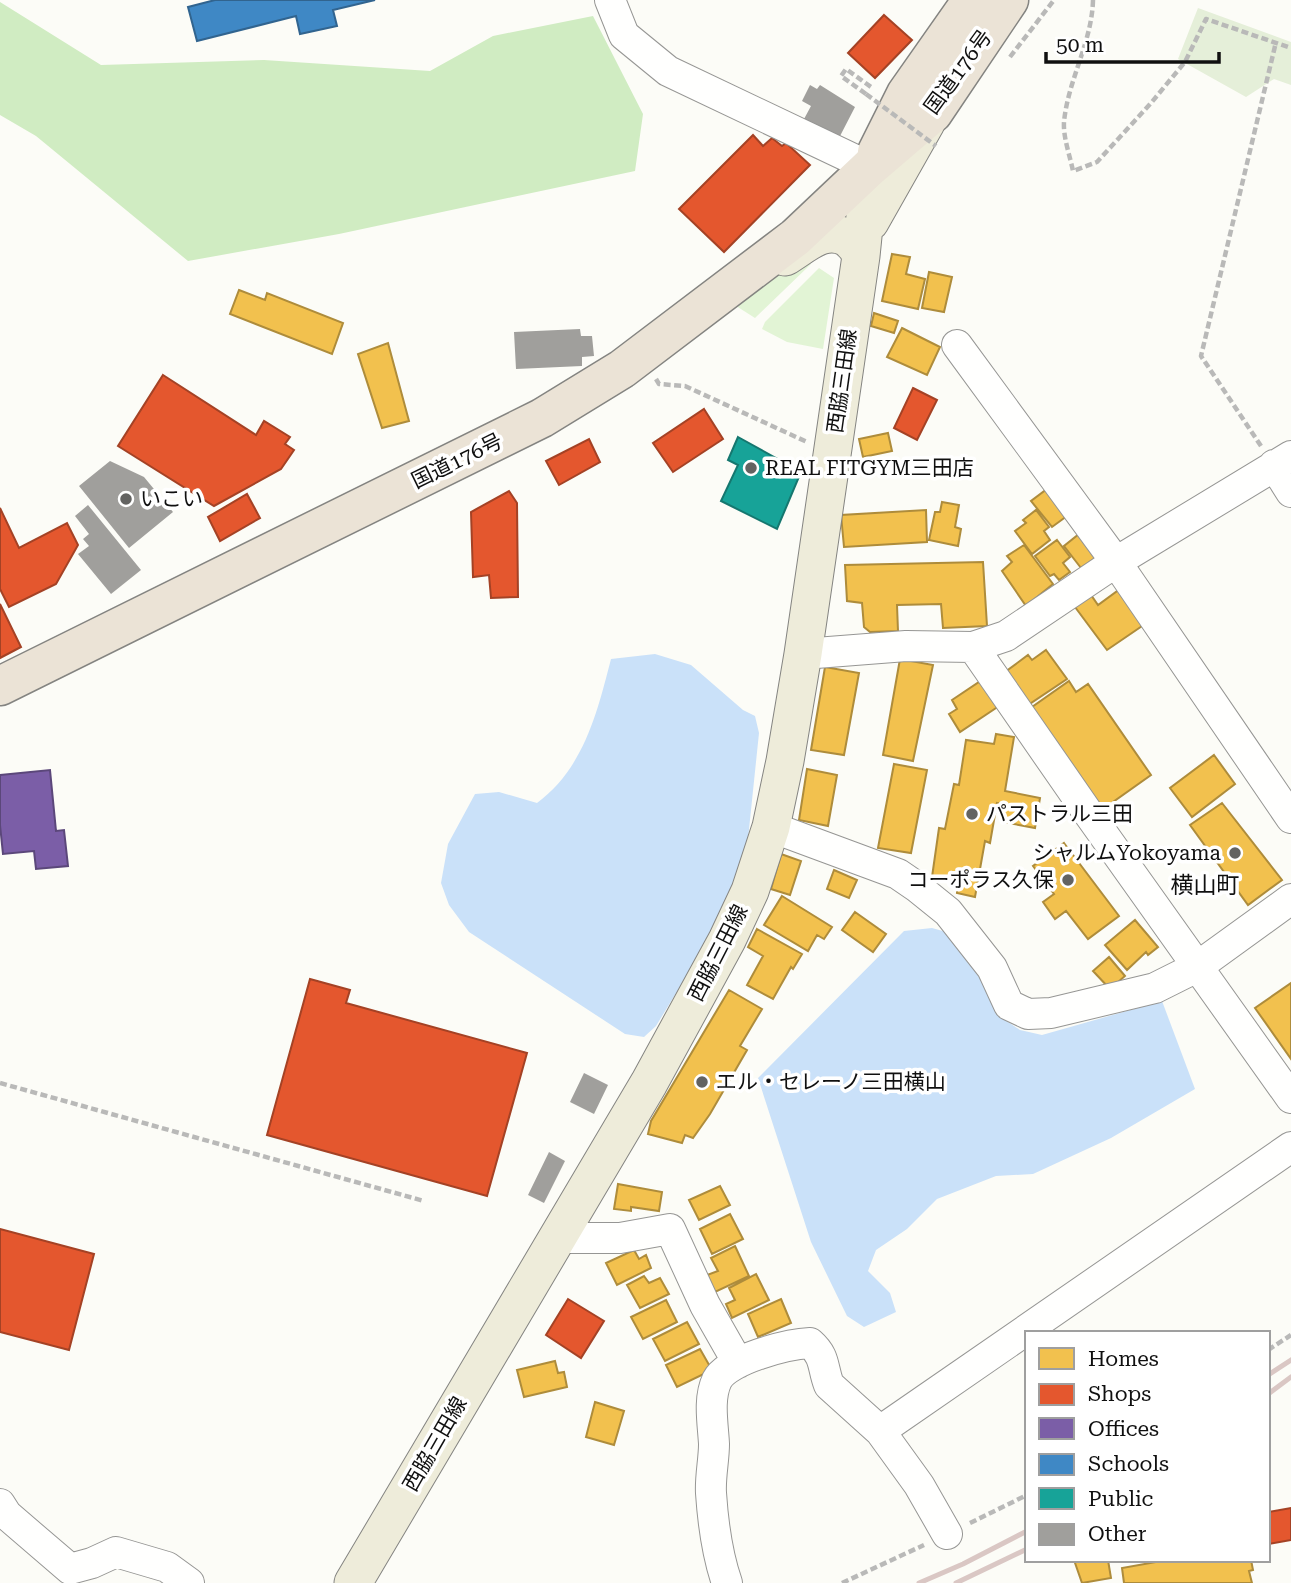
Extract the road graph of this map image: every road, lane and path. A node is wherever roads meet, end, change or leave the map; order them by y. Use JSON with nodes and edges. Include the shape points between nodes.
{"nodes":[{"id":1,"x":610,"y":0,"type":"edge"},
{"id":2,"x":972,"y":0,"type":"edge"},
{"id":3,"x":1009,"y":0,"type":"edge"},
{"id":4,"x":1054,"y":0,"type":"edge"},
{"id":5,"x":1093,"y":0,"type":"edge"},
{"id":6,"x":1276,"y":43,"type":"junction"},
{"id":7,"x":1291,"y":48,"type":"edge"},
{"id":8,"x":1005,"y":63,"type":"dead end"},
{"id":9,"x":871,"y":87,"type":"dead end"},
{"id":10,"x":934,"y":129,"type":"junction"},
{"id":11,"x":870,"y":167,"type":"junction"},
{"id":12,"x":861,"y":249,"type":"junction"},
{"id":13,"x":723,"y":292,"type":"junction"},
{"id":14,"x":957,"y":345,"type":"dead end"},
{"id":15,"x":654,"y":376,"type":"dead end"},
{"id":16,"x":817,"y":446,"type":"dead end"},
{"id":17,"x":1282,"y":460,"type":"edge"},
{"id":18,"x":1291,"y":492,"type":"edge"},
{"id":19,"x":1116,"y":562,"type":"junction"},
{"id":20,"x":973,"y":647,"type":"junction"},
{"id":21,"x":803,"y":654,"type":"junction"},
{"id":22,"x":0,"y":686,"type":"edge"},
{"id":23,"x":1291,"y":818,"type":"edge"},
{"id":24,"x":771,"y":827,"type":"junction"},
{"id":25,"x":1291,"y":899,"type":"edge"},
{"id":26,"x":1197,"y":967,"type":"junction"},
{"id":27,"x":0,"y":1083,"type":"edge"},
{"id":28,"x":1291,"y":1098,"type":"edge"},
{"id":29,"x":1291,"y":1147,"type":"edge"},
{"id":30,"x":424,"y":1201,"type":"dead end"},
{"id":31,"x":556,"y":1238,"type":"junction"},
{"id":32,"x":1291,"y":1335,"type":"edge"},
{"id":33,"x":1270,"y":1349,"type":"edge"},
{"id":34,"x":738,"y":1363,"type":"junction"},
{"id":35,"x":880,"y":1431,"type":"junction"},
{"id":36,"x":0,"y":1504,"type":"edge"},
{"id":37,"x":947,"y":1534,"type":"dead end"},
{"id":38,"x":189,"y":1583,"type":"edge"},
{"id":39,"x":353,"y":1583,"type":"edge"},
{"id":40,"x":727,"y":1583,"type":"edge"}],
"edges":[{"from":1,"to":11,"type":"street","via":[[624,35],[668,71]]},
{"from":2,"to":11,"type":"highway","name":"国道176号","via":[[906,94]]},
{"from":3,"to":10,"type":"highway","name":"国道176号"},
{"from":4,"to":8,"type":"path"},
{"from":5,"to":6,"type":"path","via":[[1093,21],[1063,125],[1073,171],[1097,162],[1151,103],[1185,62],[1206,19]]},
{"from":6,"to":7,"type":"path"},
{"from":6,"to":17,"type":"path","via":[[1201,356]]},
{"from":9,"to":10,"type":"path","bridge":true,"via":[[846,69],[841,76]]},
{"from":10,"to":11,"type":"highway","name":"国道176号"},
{"from":10,"to":12,"type":"main road","name":"西脇三田線","via":[[891,183]]},
{"from":11,"to":12,"type":"main road","name":"西脇三田線"},
{"from":11,"to":13,"type":"highway","name":"国道176号","via":[[796,236]]},
{"from":12,"to":13,"type":"main road","via":[[832,233],[821,234]]},
{"from":12,"to":21,"type":"main road","name":"西脇三田線"},
{"from":13,"to":22,"type":"highway","name":"国道176号","via":[[622,369],[542,418]]},
{"from":14,"to":19,"type":"street"},
{"from":15,"to":16,"type":"path","via":[[659,384],[685,386]]},
{"from":17,"to":18,"type":"street"},
{"from":17,"to":19,"type":"street"},
{"from":19,"to":20,"type":"street","via":[[1006,636]]},
{"from":19,"to":23,"type":"street"},
{"from":20,"to":21,"type":"street","via":[[906,646]]},
{"from":20,"to":26,"type":"street"},
{"from":21,"to":24,"type":"main road","name":"西脇三田線"},
{"from":24,"to":26,"type":"street","via":[[898,874],[917,887],[948,912],[992,968],[1009,1005],[1028,1014],[1051,1013],[1155,988]]},
{"from":24,"to":31,"type":"main road","name":"西脇三田線","via":[[750,891],[727,940],[649,1083]]},
{"from":25,"to":26,"type":"street"},
{"from":26,"to":28,"type":"street"},
{"from":27,"to":30,"type":"path"},
{"from":29,"to":35,"type":"street"},
{"from":31,"to":34,"type":"street","via":[[620,1238],[670,1229]]},
{"from":31,"to":39,"type":"main road","name":"西脇三田線"},
{"from":32,"to":33,"type":"path"},
{"from":34,"to":35,"type":"street","via":[[790,1344],[810,1343],[824,1360],[829,1385]]},
{"from":34,"to":40,"type":"street","via":[[718,1378],[713,1394],[711,1491],[719,1558]]},
{"from":35,"to":37,"type":"street"},
{"from":36,"to":38,"type":"street","via":[[7,1516],[70,1569],[116,1552],[167,1567]]}]}
